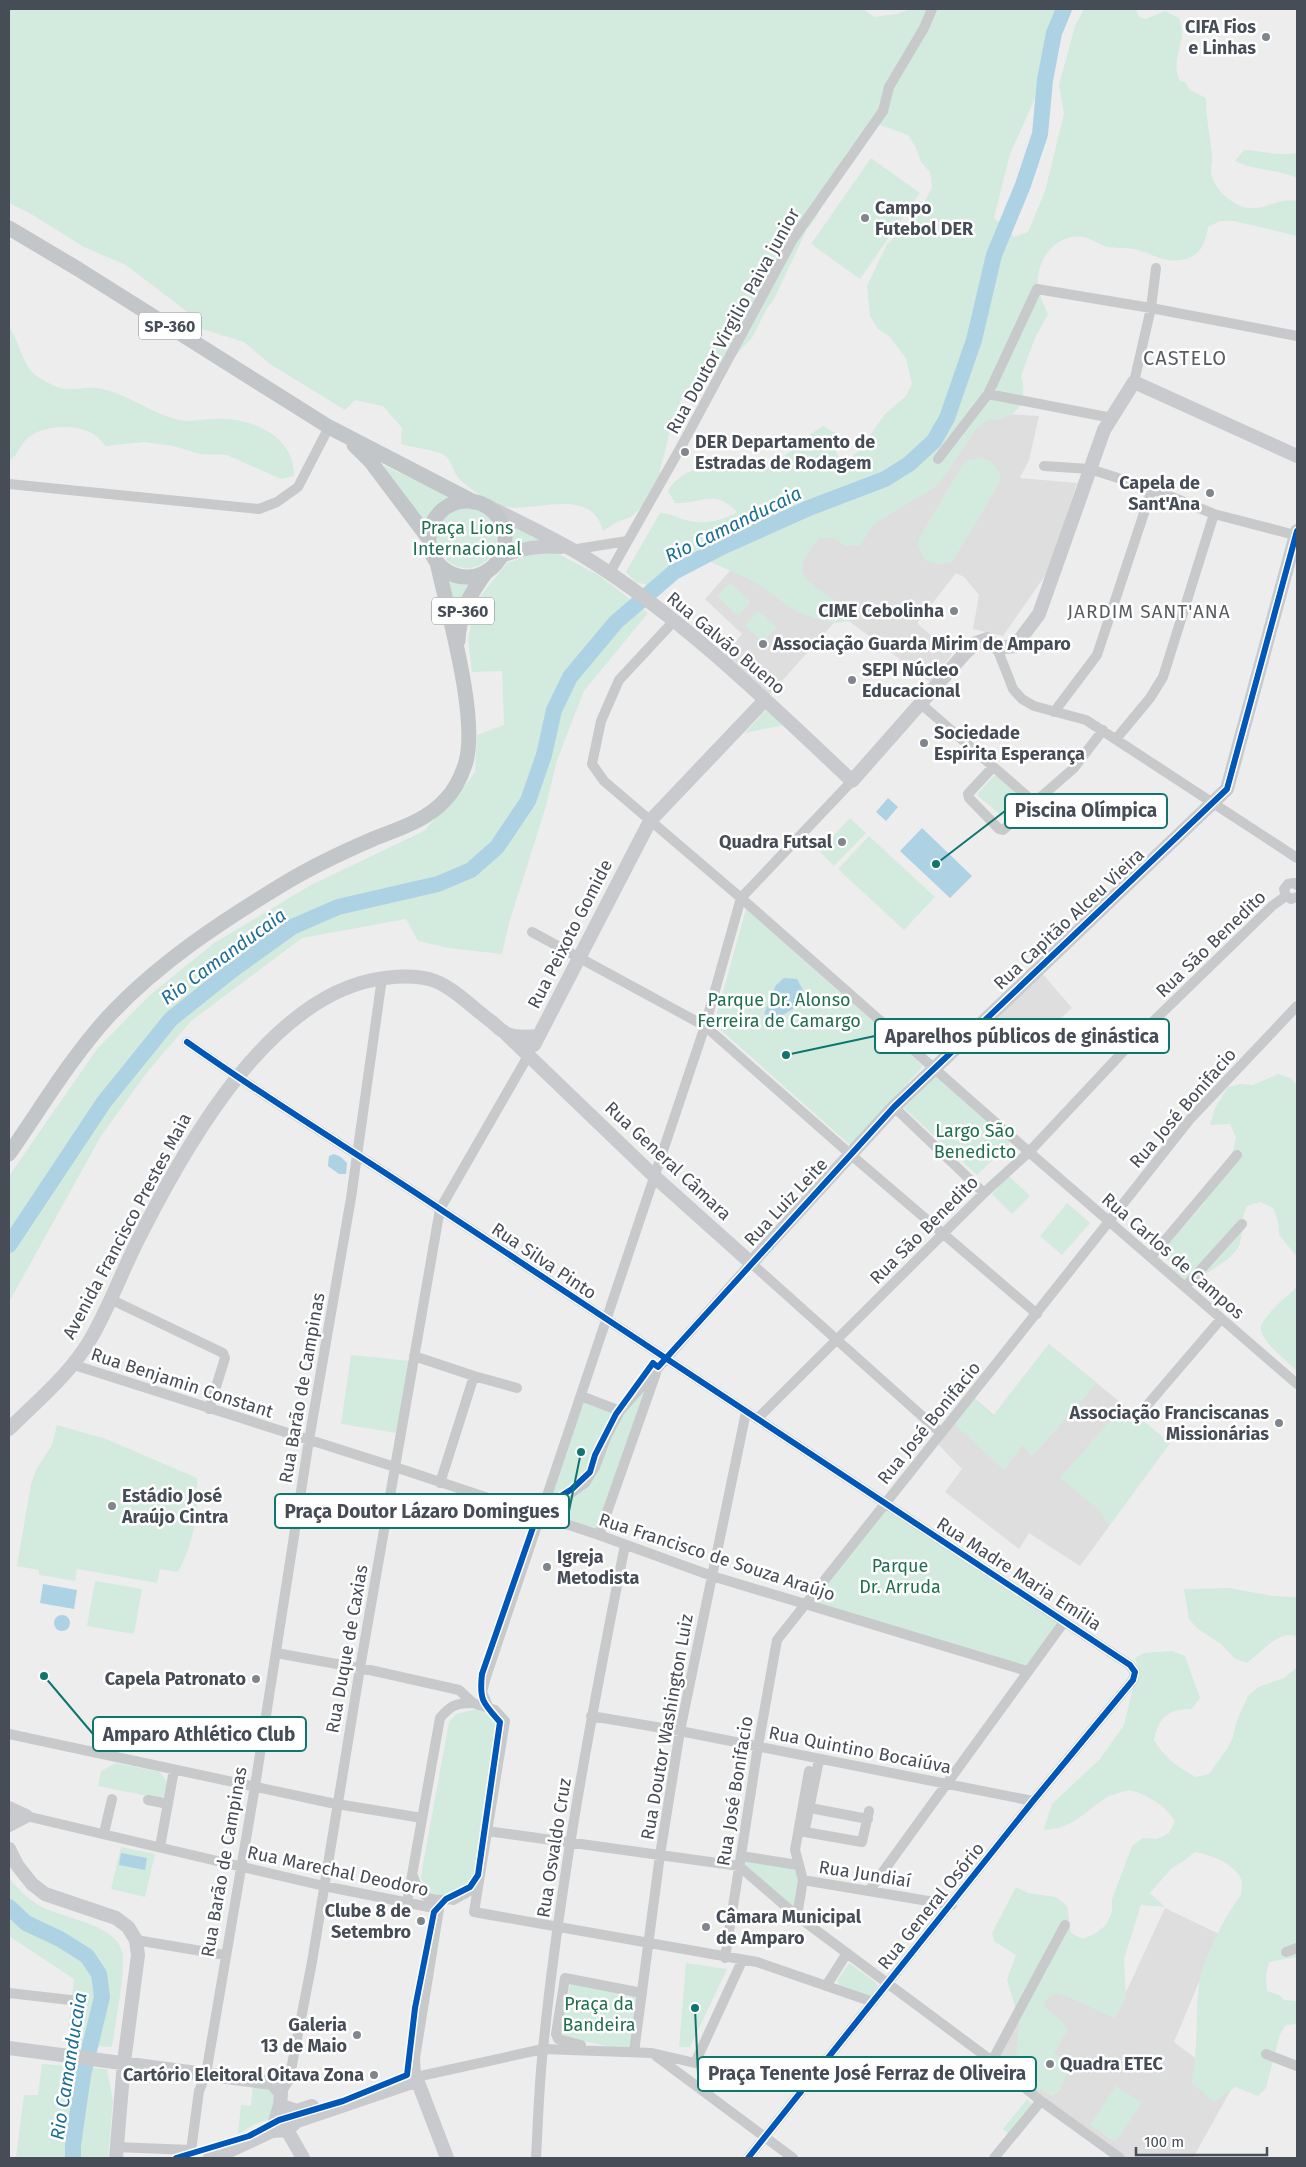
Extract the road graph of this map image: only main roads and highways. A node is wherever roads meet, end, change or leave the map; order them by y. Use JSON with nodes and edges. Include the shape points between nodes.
{"nodes":[{"id":1,"x":9,"y":228,"type":"edge"},
{"id":2,"x":336,"y":430,"type":"junction"},
{"id":3,"x":481,"y":504,"type":"junction"},
{"id":4,"x":429,"y":539,"type":"junction"},
{"id":5,"x":437,"y":562,"type":"junction"},
{"id":6,"x":486,"y":572,"type":"junction"},
{"id":7,"x":458,"y":655,"type":"junction"},
{"id":8,"x":9,"y":1154,"type":"edge"}],
"edges":[{"from":1,"to":2,"type":"main road","number":"SP-360"},
{"from":2,"to":3,"type":"main road","number":"SP-360"},
{"from":2,"to":4,"type":"main road","number":"SP-360","via":[[371,462]]},
{"from":3,"to":4,"type":"main road","via":[[461,502],[449,506],[438,515]]},
{"from":3,"to":6,"type":"main road","number":"SP-360","via":[[496,514],[505,534],[501,556]]},
{"from":4,"to":5,"type":"main road","number":"SP-360"},
{"from":5,"to":6,"type":"main road","number":"SP-360","via":[[454,575],[476,576]]},
{"from":5,"to":7,"type":"main road","number":"SP-360"},
{"from":6,"to":7,"type":"main road","number":"SP-360","via":[[471,592],[463,612]]},
{"from":7,"to":8,"type":"main road","number":"SP-360","via":[[466,706],[466,763],[445,800],[415,822],[333,857],[285,883],[176,956],[108,1018],[78,1054]]}]}
